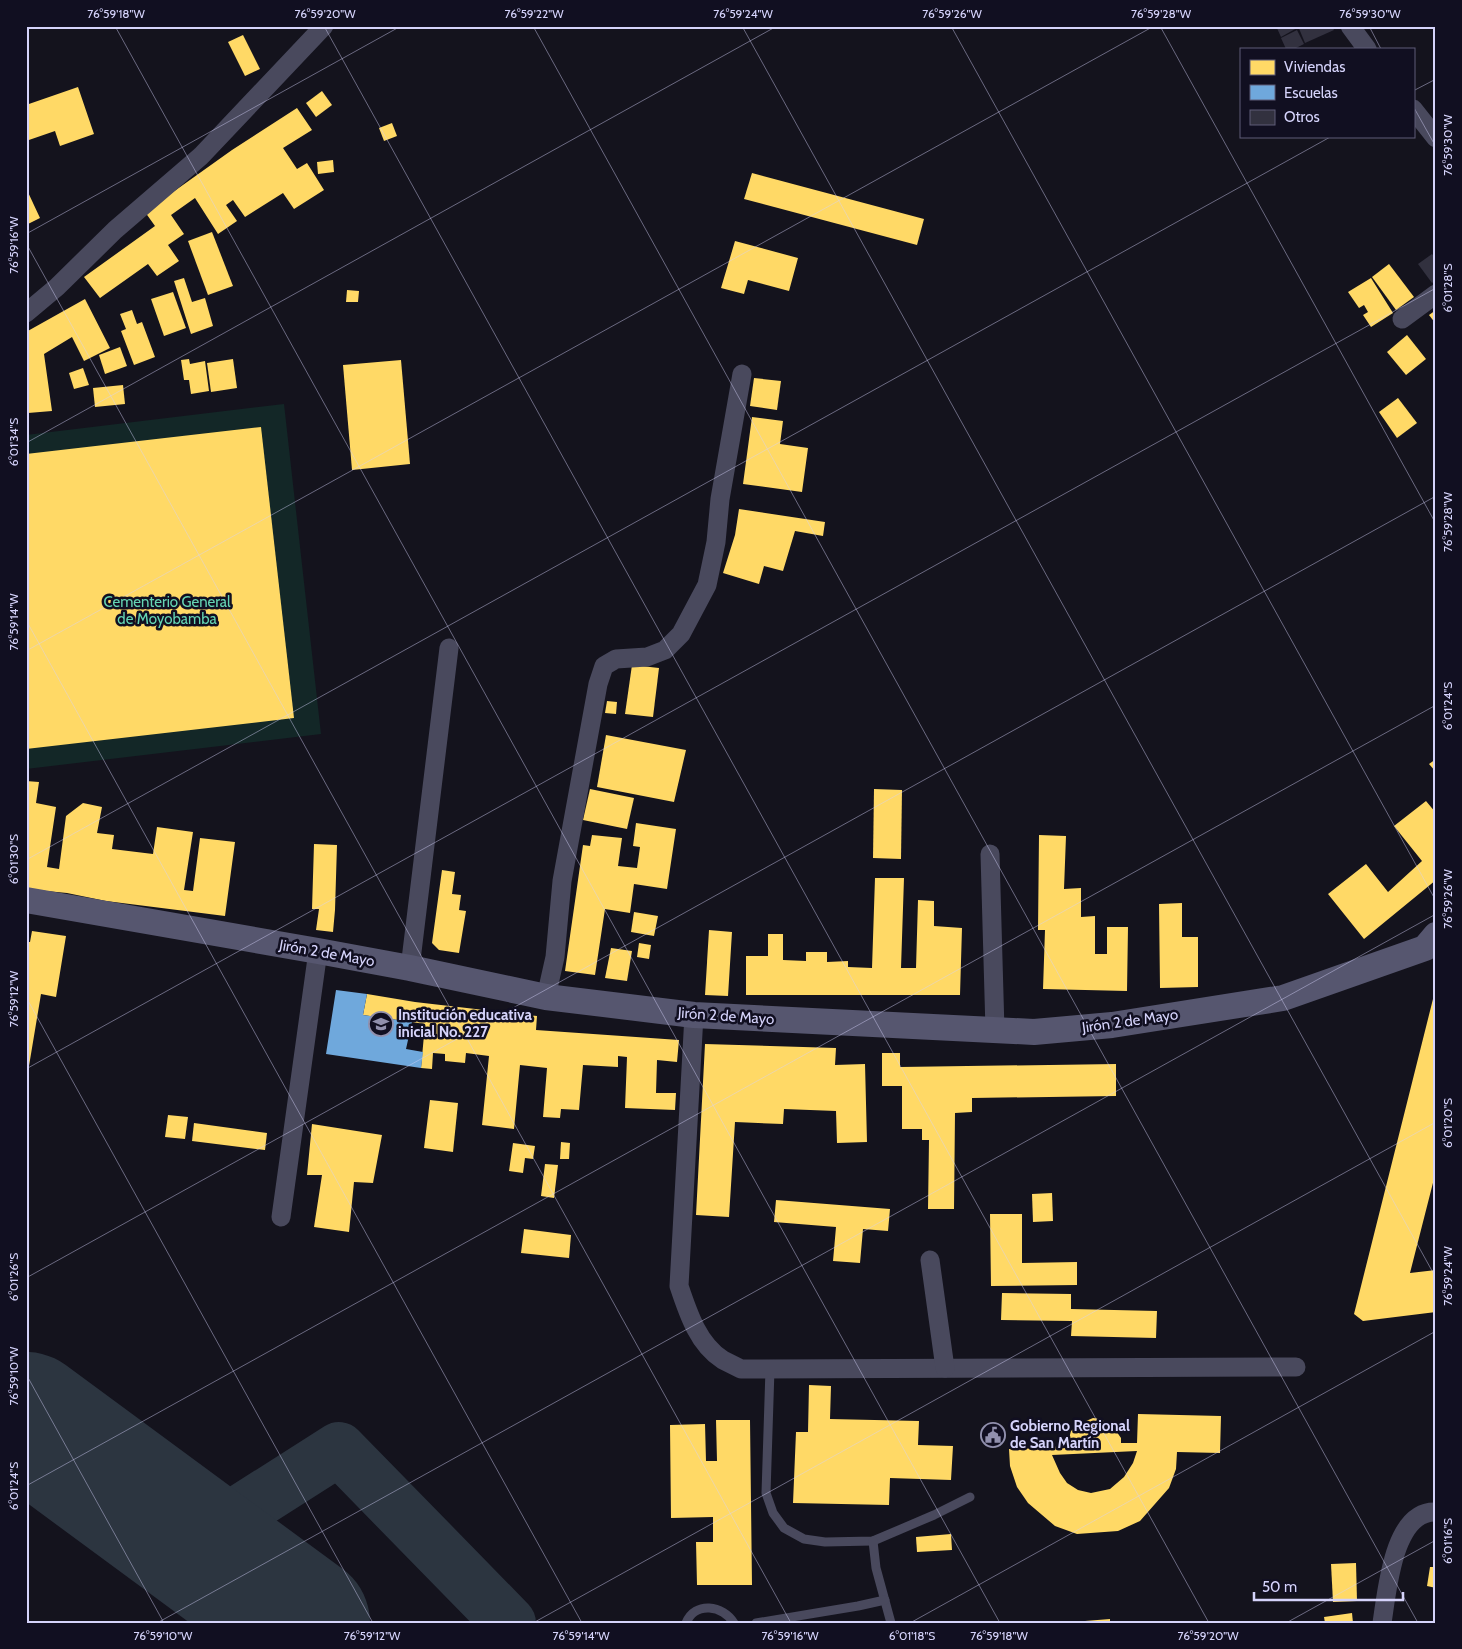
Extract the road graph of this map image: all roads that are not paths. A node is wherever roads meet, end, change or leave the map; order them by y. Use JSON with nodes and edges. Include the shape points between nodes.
{"nodes":[{"id":1,"x":324,"y":26,"type":"edge"},
{"id":2,"x":1350,"y":26,"type":"edge"},
{"id":3,"x":1366,"y":48,"type":"edge"},
{"id":4,"x":1414,"y":110,"type":"edge"},
{"id":5,"x":1436,"y":138,"type":"edge"},
{"id":6,"x":1436,"y":294,"type":"edge"},
{"id":7,"x":26,"y":313,"type":"edge"},
{"id":8,"x":1402,"y":319,"type":"dead end"},
{"id":9,"x":742,"y":374,"type":"dead end"},
{"id":10,"x":449,"y":648,"type":"dead end"},
{"id":11,"x":990,"y":854,"type":"dead end"},
{"id":12,"x":26,"y":900,"type":"edge"},
{"id":13,"x":1432,"y":945,"type":"edge"},
{"id":14,"x":318,"y":951,"type":"junction"},
{"id":15,"x":410,"y":968,"type":"junction"},
{"id":16,"x":546,"y":997,"type":"junction"},
{"id":17,"x":694,"y":1015,"type":"junction"},
{"id":18,"x":995,"y":1030,"type":"junction"},
{"id":19,"x":281,"y":1217,"type":"dead end"},
{"id":20,"x":930,"y":1260,"type":"dead end"},
{"id":21,"x":1296,"y":1367,"type":"dead end"},
{"id":22,"x":945,"y":1368,"type":"junction"},
{"id":23,"x":770,"y":1369,"type":"junction"},
{"id":24,"x":970,"y":1497,"type":"dead end"},
{"id":25,"x":1436,"y":1512,"type":"edge"},
{"id":26,"x":873,"y":1541,"type":"junction"},
{"id":27,"x":885,"y":1600,"type":"junction"},
{"id":28,"x":686,"y":1623,"type":"edge"},
{"id":29,"x":734,"y":1623,"type":"edge"},
{"id":30,"x":756,"y":1623,"type":"edge"},
{"id":31,"x":891,"y":1623,"type":"edge"},
{"id":32,"x":1382,"y":1623,"type":"edge"}],
"edges":[{"from":1,"to":7,"type":"street","via":[[200,156]]},
{"from":2,"to":3,"type":"street"},
{"from":4,"to":5,"type":"street"},
{"from":6,"to":8,"type":"street"},
{"from":9,"to":16,"type":"street","via":[[707,585],[681,634],[665,650],[647,657],[616,659],[604,666],[598,684],[562,881],[555,957]]},
{"from":10,"to":15,"type":"street"},
{"from":11,"to":18,"type":"street"},
{"from":12,"to":14,"type":"main road","name":"Jirón 2 de Mayo"},
{"from":13,"to":18,"type":"main road","name":"Jirón 2 de Mayo","via":[[1283,998],[1112,1025],[1034,1032]]},
{"from":14,"to":15,"type":"main road","name":"Jirón 2 de Mayo"},
{"from":14,"to":19,"type":"street"},
{"from":15,"to":16,"type":"main road","name":"Jirón 2 de Mayo"},
{"from":16,"to":17,"type":"main road","name":"Jirón 2 de Mayo"},
{"from":17,"to":18,"type":"main road","name":"Jirón 2 de Mayo"},
{"from":17,"to":23,"type":"street","via":[[679,1286],[690,1318],[707,1346],[741,1369]]},
{"from":20,"to":22,"type":"street"},
{"from":21,"to":22,"type":"street"},
{"from":22,"to":23,"type":"street"},
{"from":23,"to":26,"type":"lane","via":[[766,1493],[773,1513],[784,1528],[804,1538],[825,1542]]},
{"from":24,"to":26,"type":"lane"},
{"from":25,"to":32,"type":"street","via":[[1414,1519],[1403,1532],[1393,1560]]},
{"from":26,"to":27,"type":"lane"},
{"from":27,"to":30,"type":"lane"},
{"from":27,"to":31,"type":"lane"},
{"from":28,"to":29,"type":"lane","via":[[696,1611],[708,1607],[720,1609]]}]}
